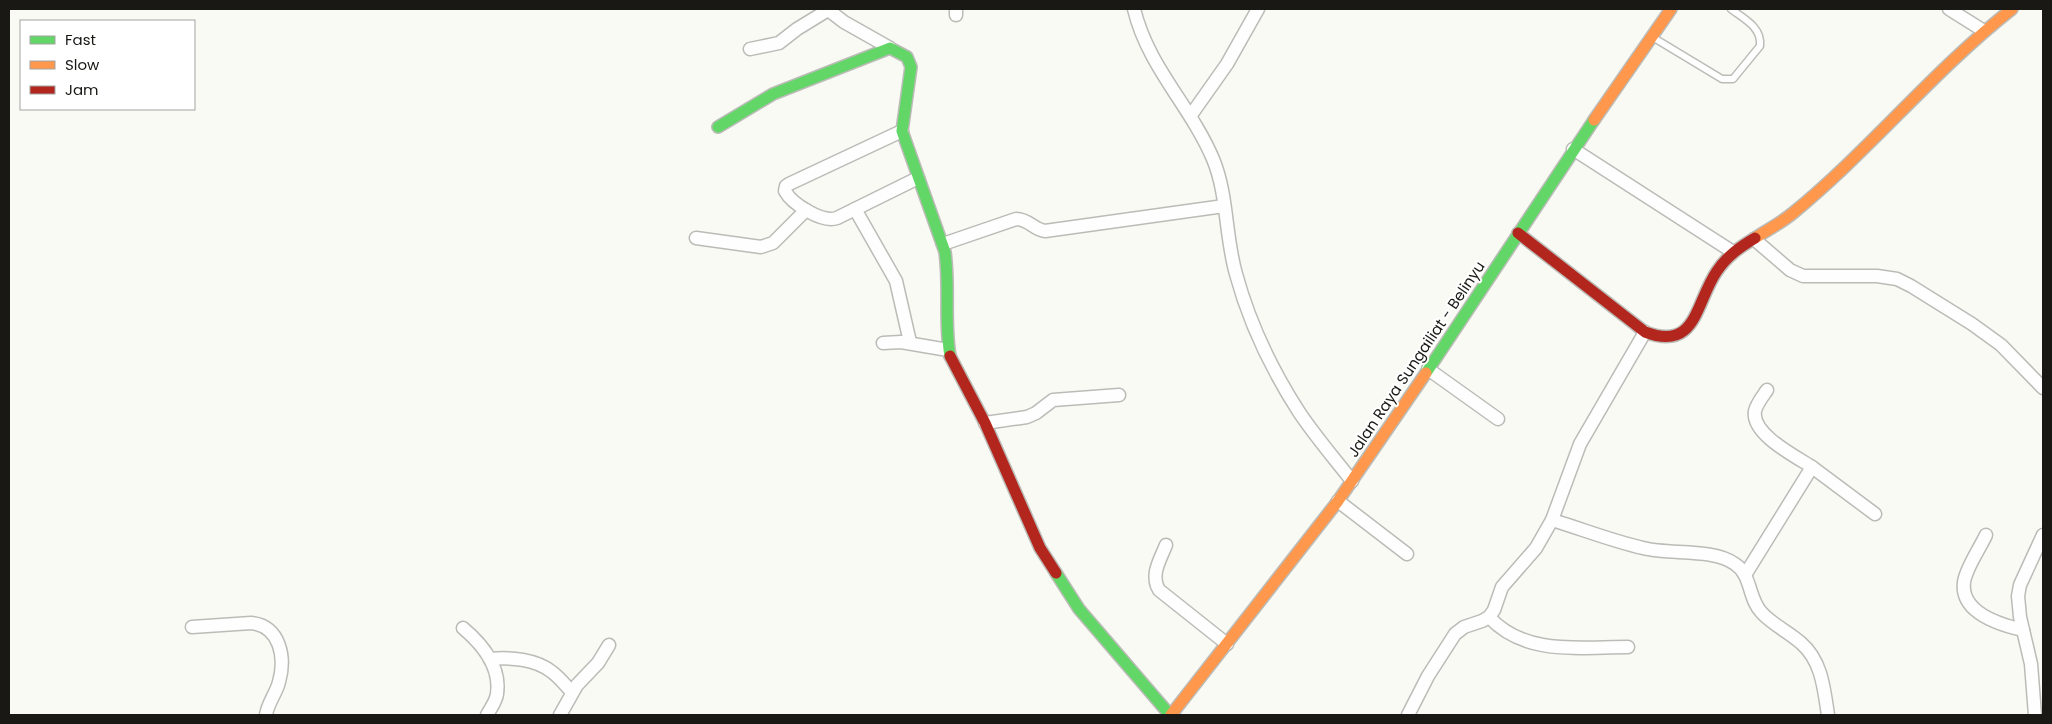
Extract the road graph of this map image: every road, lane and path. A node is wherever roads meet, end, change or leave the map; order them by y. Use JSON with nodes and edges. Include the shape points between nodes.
{"nodes":[{"id":1,"x":828,"y":9,"type":"edge"},
{"id":2,"x":1134,"y":9,"type":"edge"},
{"id":3,"x":1258,"y":9,"type":"edge"},
{"id":4,"x":1671,"y":9,"type":"edge"},
{"id":5,"x":1731,"y":9,"type":"edge"},
{"id":6,"x":1949,"y":9,"type":"edge"},
{"id":7,"x":2012,"y":9,"type":"edge"},
{"id":8,"x":1984,"y":31,"type":"junction"},
{"id":9,"x":1651,"y":37,"type":"junction"},
{"id":10,"x":890,"y":48,"type":"junction"},
{"id":11,"x":750,"y":49,"type":"dead end"},
{"id":12,"x":1191,"y":115,"type":"junction"},
{"id":13,"x":718,"y":127,"type":"dead end"},
{"id":14,"x":902,"y":131,"type":"junction"},
{"id":15,"x":1573,"y":148,"type":"junction"},
{"id":16,"x":918,"y":178,"type":"junction"},
{"id":17,"x":1224,"y":206,"type":"junction"},
{"id":18,"x":855,"y":209,"type":"junction"},
{"id":19,"x":806,"y":210,"type":"junction"},
{"id":20,"x":1518,"y":233,"type":"junction"},
{"id":21,"x":696,"y":238,"type":"dead end"},
{"id":22,"x":1754,"y":239,"type":"junction"},
{"id":23,"x":944,"y":244,"type":"junction"},
{"id":24,"x":1733,"y":252,"type":"junction"},
{"id":25,"x":1645,"y":332,"type":"junction"},
{"id":26,"x":910,"y":342,"type":"junction"},
{"id":27,"x":883,"y":343,"type":"dead end"},
{"id":28,"x":948,"y":350,"type":"junction"},
{"id":29,"x":1428,"y":369,"type":"junction"},
{"id":30,"x":2043,"y":388,"type":"edge"},
{"id":31,"x":1767,"y":390,"type":"dead end"},
{"id":32,"x":1119,"y":395,"type":"dead end"},
{"id":33,"x":1498,"y":419,"type":"dead end"},
{"id":34,"x":985,"y":423,"type":"junction"},
{"id":35,"x":1812,"y":467,"type":"junction"},
{"id":36,"x":1352,"y":481,"type":"junction"},
{"id":37,"x":1338,"y":501,"type":"junction"},
{"id":38,"x":1875,"y":514,"type":"dead end"},
{"id":39,"x":1552,"y":520,"type":"junction"},
{"id":40,"x":1986,"y":535,"type":"dead end"},
{"id":41,"x":2043,"y":535,"type":"edge"},
{"id":42,"x":1166,"y":545,"type":"dead end"},
{"id":43,"x":1407,"y":554,"type":"dead end"},
{"id":44,"x":1745,"y":575,"type":"junction"},
{"id":45,"x":1489,"y":617,"type":"junction"},
{"id":46,"x":192,"y":627,"type":"dead end"},
{"id":47,"x":462,"y":628,"type":"dead end"},
{"id":48,"x":2023,"y":630,"type":"junction"},
{"id":49,"x":1227,"y":644,"type":"junction"},
{"id":50,"x":609,"y":645,"type":"dead end"},
{"id":51,"x":1628,"y":647,"type":"dead end"},
{"id":52,"x":490,"y":658,"type":"junction"},
{"id":53,"x":572,"y":692,"type":"junction"},
{"id":54,"x":266,"y":715,"type":"edge"},
{"id":55,"x":486,"y":715,"type":"edge"},
{"id":56,"x":560,"y":715,"type":"edge"},
{"id":57,"x":1171,"y":715,"type":"edge"},
{"id":58,"x":1408,"y":715,"type":"edge"},
{"id":59,"x":1828,"y":715,"type":"edge"},
{"id":60,"x":2035,"y":715,"type":"edge"}],
"edges":[{"from":1,"to":10,"type":"street"},
{"from":1,"to":11,"type":"street","via":[[780,43]]},
{"from":2,"to":12,"type":"street","via":[[1148,50],[1182,106]]},
{"from":3,"to":12,"type":"street","via":[[1227,64]]},
{"from":4,"to":9,"type":"main road","name":"Jalan Raya Sungailiat - Belinyu"},
{"from":5,"to":9,"type":"lane","via":[[1756,29],[1760,41],[1760,46],[1733,79],[1722,79]]},
{"from":6,"to":8,"type":"street"},
{"from":7,"to":8,"type":"main road"},
{"from":8,"to":22,"type":"main road","via":[[1854,158],[1792,214]]},
{"from":9,"to":15,"type":"main road","name":"Jalan Raya Sungailiat - Belinyu"},
{"from":10,"to":13,"type":"main road","via":[[773,94]]},
{"from":10,"to":14,"type":"main road","via":[[911,61]]},
{"from":12,"to":17,"type":"street","via":[[1218,172]]},
{"from":14,"to":16,"type":"main road"},
{"from":14,"to":19,"type":"street","via":[[786,186],[788,196]]},
{"from":15,"to":20,"type":"main road","name":"Jalan Raya Sungailiat - Belinyu"},
{"from":15,"to":24,"type":"street"},
{"from":16,"to":18,"type":"street"},
{"from":16,"to":23,"type":"main road"},
{"from":17,"to":23,"type":"street","via":[[1045,231],[1019,219]]},
{"from":17,"to":36,"type":"street","via":[[1235,273],[1267,354],[1300,413]]},
{"from":18,"to":19,"type":"street","via":[[830,220]]},
{"from":18,"to":26,"type":"street","via":[[896,281]]},
{"from":19,"to":21,"type":"street","via":[[767,246]]},
{"from":20,"to":25,"type":"main road"},
{"from":20,"to":29,"type":"main road","name":"Jalan Raya Sungailiat - Belinyu"},
{"from":22,"to":24,"type":"main road"},
{"from":22,"to":30,"type":"street","via":[[1790,270],[1803,276],[1897,279],[1972,324],[2001,346]]},
{"from":23,"to":28,"type":"main road"},
{"from":24,"to":25,"type":"main road","via":[[1718,271],[1684,333],[1664,338]]},
{"from":25,"to":39,"type":"street","via":[[1580,444]]},
{"from":26,"to":27,"type":"street"},
{"from":26,"to":28,"type":"street"},
{"from":28,"to":34,"type":"main road"},
{"from":29,"to":33,"type":"street"},
{"from":29,"to":36,"type":"main road","name":"Jalan Raya Sungailiat - Belinyu"},
{"from":31,"to":35,"type":"street","via":[[1756,410],[1757,425],[1767,436]]},
{"from":32,"to":34,"type":"street","via":[[1053,400],[1036,414]]},
{"from":34,"to":57,"type":"main road","via":[[1040,548],[1060,581],[1094,628]]},
{"from":35,"to":38,"type":"street"},
{"from":35,"to":44,"type":"street"},
{"from":36,"to":37,"type":"main road","name":"Jalan Raya Sungailiat - Belinyu"},
{"from":37,"to":43,"type":"street"},
{"from":37,"to":49,"type":"main road","name":"Jalan Raya Sungailiat - Belinyu"},
{"from":39,"to":44,"type":"street","via":[[1642,548],[1721,557],[1735,564]]},
{"from":39,"to":45,"type":"street","via":[[1533,552],[1502,587]]},
{"from":40,"to":48,"type":"street","via":[[1965,578],[1964,590],[1976,610],[1986,618]]},
{"from":41,"to":48,"type":"street","via":[[2018,590]]},
{"from":42,"to":49,"type":"street","via":[[1154,582],[1159,590]]},
{"from":44,"to":59,"type":"street","via":[[1761,613],[1801,643],[1817,664]]},
{"from":45,"to":51,"type":"street","via":[[1510,635],[1536,644],[1550,647]]},
{"from":45,"to":58,"type":"street","via":[[1455,634]]},
{"from":46,"to":54,"type":"street","via":[[251,623],[260,624],[272,632],[280,649],[281,672]]},
{"from":47,"to":52,"type":"street","via":[[482,645]]},
{"from":48,"to":60,"type":"street","via":[[2031,664]]},
{"from":49,"to":57,"type":"main road","name":"Jalan Raya Sungailiat - Belinyu"},
{"from":50,"to":53,"type":"street"},
{"from":52,"to":53,"type":"street","via":[[511,657],[544,668]]},
{"from":52,"to":55,"type":"street","via":[[497,695]]},
{"from":53,"to":56,"type":"street"}]}
